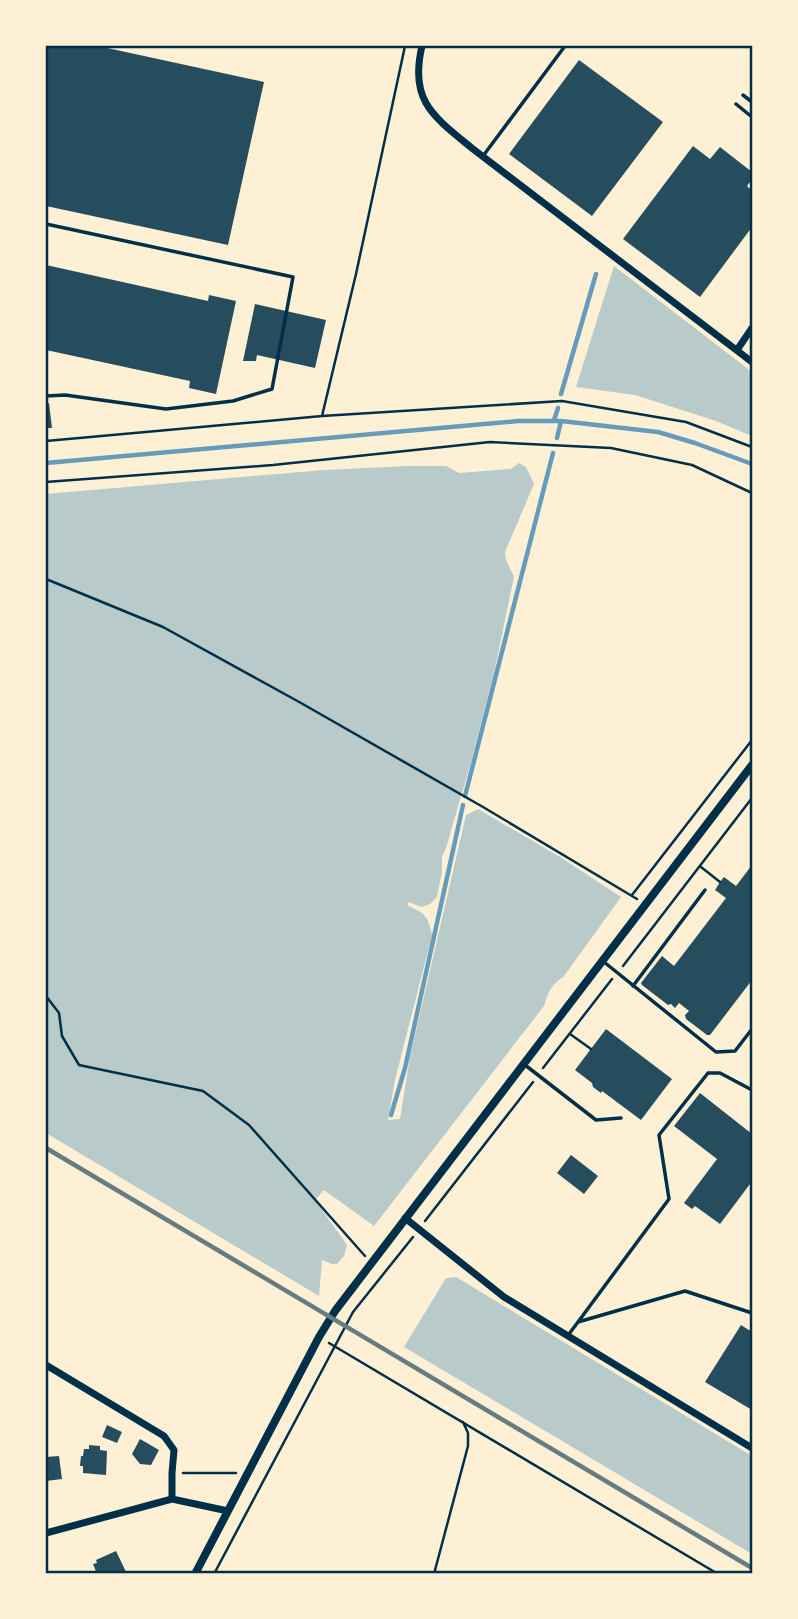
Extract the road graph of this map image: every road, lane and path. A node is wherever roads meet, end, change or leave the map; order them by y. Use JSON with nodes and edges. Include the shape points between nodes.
{"nodes":[{"id":1,"x":405,"y":46,"type":"edge"},
{"id":2,"x":422,"y":46,"type":"edge"},
{"id":3,"x":565,"y":46,"type":"edge"},
{"id":4,"x":743,"y":95,"type":"dead end"},
{"id":5,"x":752,"y":102,"type":"edge"},
{"id":6,"x":736,"y":104,"type":"dead end"},
{"id":7,"x":752,"y":117,"type":"edge"},
{"id":8,"x":483,"y":156,"type":"junction"},
{"id":9,"x":46,"y":224,"type":"edge"},
{"id":10,"x":752,"y":328,"type":"edge"},
{"id":11,"x":737,"y":350,"type":"junction"},
{"id":12,"x":752,"y":362,"type":"edge"},
{"id":13,"x":46,"y":396,"type":"edge"},
{"id":14,"x":322,"y":416,"type":"junction"},
{"id":15,"x":46,"y":440,"type":"edge"},
{"id":16,"x":752,"y":447,"type":"edge"},
{"id":17,"x":46,"y":482,"type":"edge"},
{"id":18,"x":752,"y":493,"type":"edge"},
{"id":19,"x":46,"y":579,"type":"edge"},
{"id":20,"x":752,"y":740,"type":"edge"},
{"id":21,"x":752,"y":765,"type":"edge"},
{"id":22,"x":752,"y":798,"type":"edge"},
{"id":23,"x":699,"y":867,"type":"junction"},
{"id":24,"x":720,"y":882,"type":"dead end"},
{"id":25,"x":705,"y":890,"type":"dead end"},
{"id":26,"x":632,"y":895,"type":"junction"},
{"id":27,"x":645,"y":906,"type":"junction"},
{"id":28,"x":602,"y":961,"type":"junction"},
{"id":29,"x":617,"y":973,"type":"junction"},
{"id":30,"x":633,"y":986,"type":"junction"},
{"id":31,"x":46,"y":996,"type":"edge"},
{"id":32,"x":752,"y":1029,"type":"edge"},
{"id":33,"x":570,"y":1034,"type":"junction"},
{"id":34,"x":591,"y":1049,"type":"dead end"},
{"id":35,"x":524,"y":1063,"type":"junction"},
{"id":36,"x":538,"y":1075,"type":"junction"},
{"id":37,"x":752,"y":1090,"type":"edge"},
{"id":38,"x":621,"y":1118,"type":"dead end"},
{"id":39,"x":405,"y":1218,"type":"junction"},
{"id":40,"x":419,"y":1229,"type":"junction"},
{"id":41,"x":370,"y":1263,"type":"junction"},
{"id":42,"x":752,"y":1313,"type":"edge"},
{"id":43,"x":578,"y":1322,"type":"junction"},
{"id":44,"x":568,"y":1336,"type":"junction"},
{"id":45,"x":319,"y":1337,"type":"junction"},
{"id":46,"x":335,"y":1346,"type":"junction"},
{"id":47,"x":46,"y":1365,"type":"edge"},
{"id":48,"x":463,"y":1422,"type":"junction"},
{"id":49,"x":752,"y":1448,"type":"edge"},
{"id":50,"x":180,"y":1473,"type":"dead end"},
{"id":51,"x":236,"y":1473,"type":"dead end"},
{"id":52,"x":173,"y":1499,"type":"junction"},
{"id":53,"x":228,"y":1511,"type":"junction"},
{"id":54,"x":46,"y":1533,"type":"edge"},
{"id":55,"x":195,"y":1573,"type":"edge"},
{"id":56,"x":214,"y":1573,"type":"edge"},
{"id":57,"x":434,"y":1573,"type":"edge"},
{"id":58,"x":718,"y":1573,"type":"edge"}],
"edges":[{"from":1,"to":14,"type":"path"},
{"from":2,"to":8,"type":"street","via":[[418,84],[427,106]]},
{"from":3,"to":8,"type":"lane"},
{"from":4,"to":5,"type":"lane"},
{"from":6,"to":7,"type":"lane"},
{"from":8,"to":11,"type":"street"},
{"from":9,"to":13,"type":"lane","via":[[293,277],[272,389],[233,401],[166,409]]},
{"from":10,"to":11,"type":"street"},
{"from":11,"to":12,"type":"street"},
{"from":14,"to":15,"type":"path"},
{"from":14,"to":16,"type":"path","via":[[562,401],[686,422]]},
{"from":17,"to":18,"type":"path","via":[[490,442],[611,448],[692,465]]},
{"from":19,"to":26,"type":"path","via":[[163,627]]},
{"from":20,"to":26,"type":"path"},
{"from":21,"to":27,"type":"street"},
{"from":22,"to":23,"type":"path"},
{"from":23,"to":24,"type":"path"},
{"from":23,"to":29,"type":"path"},
{"from":25,"to":30,"type":"lane"},
{"from":26,"to":27,"type":"path"},
{"from":27,"to":28,"type":"street"},
{"from":28,"to":29,"type":"lane"},
{"from":28,"to":35,"type":"street"},
{"from":29,"to":30,"type":"lane"},
{"from":29,"to":33,"type":"path"},
{"from":30,"to":32,"type":"lane","via":[[716,1052],[735,1051]]},
{"from":31,"to":41,"type":"path","via":[[59,1013],[62,1036],[79,1065],[203,1091],[249,1125]]},
{"from":33,"to":34,"type":"path"},
{"from":33,"to":36,"type":"path"},
{"from":35,"to":36,"type":"lane"},
{"from":35,"to":39,"type":"street"},
{"from":36,"to":38,"type":"lane","via":[[596,1120]]},
{"from":36,"to":40,"type":"path"},
{"from":37,"to":43,"type":"lane","via":[[720,1073],[708,1073],[659,1135],[669,1199]]},
{"from":39,"to":40,"type":"street"},
{"from":39,"to":41,"type":"street"},
{"from":40,"to":44,"type":"street","via":[[504,1297]]},
{"from":40,"to":46,"type":"path","via":[[353,1312]]},
{"from":41,"to":45,"type":"street"},
{"from":42,"to":43,"type":"lane","via":[[685,1291]]},
{"from":43,"to":44,"type":"lane"},
{"from":44,"to":49,"type":"street"},
{"from":45,"to":46,"type":"path"},
{"from":45,"to":53,"type":"street"},
{"from":46,"to":48,"type":"path"},
{"from":46,"to":56,"type":"path"},
{"from":47,"to":52,"type":"street","via":[[164,1436],[174,1450]]},
{"from":48,"to":57,"type":"path","via":[[468,1446]]},
{"from":48,"to":58,"type":"path"},
{"from":50,"to":51,"type":"path"},
{"from":52,"to":53,"type":"street"},
{"from":52,"to":54,"type":"street"},
{"from":53,"to":55,"type":"street"}]}
